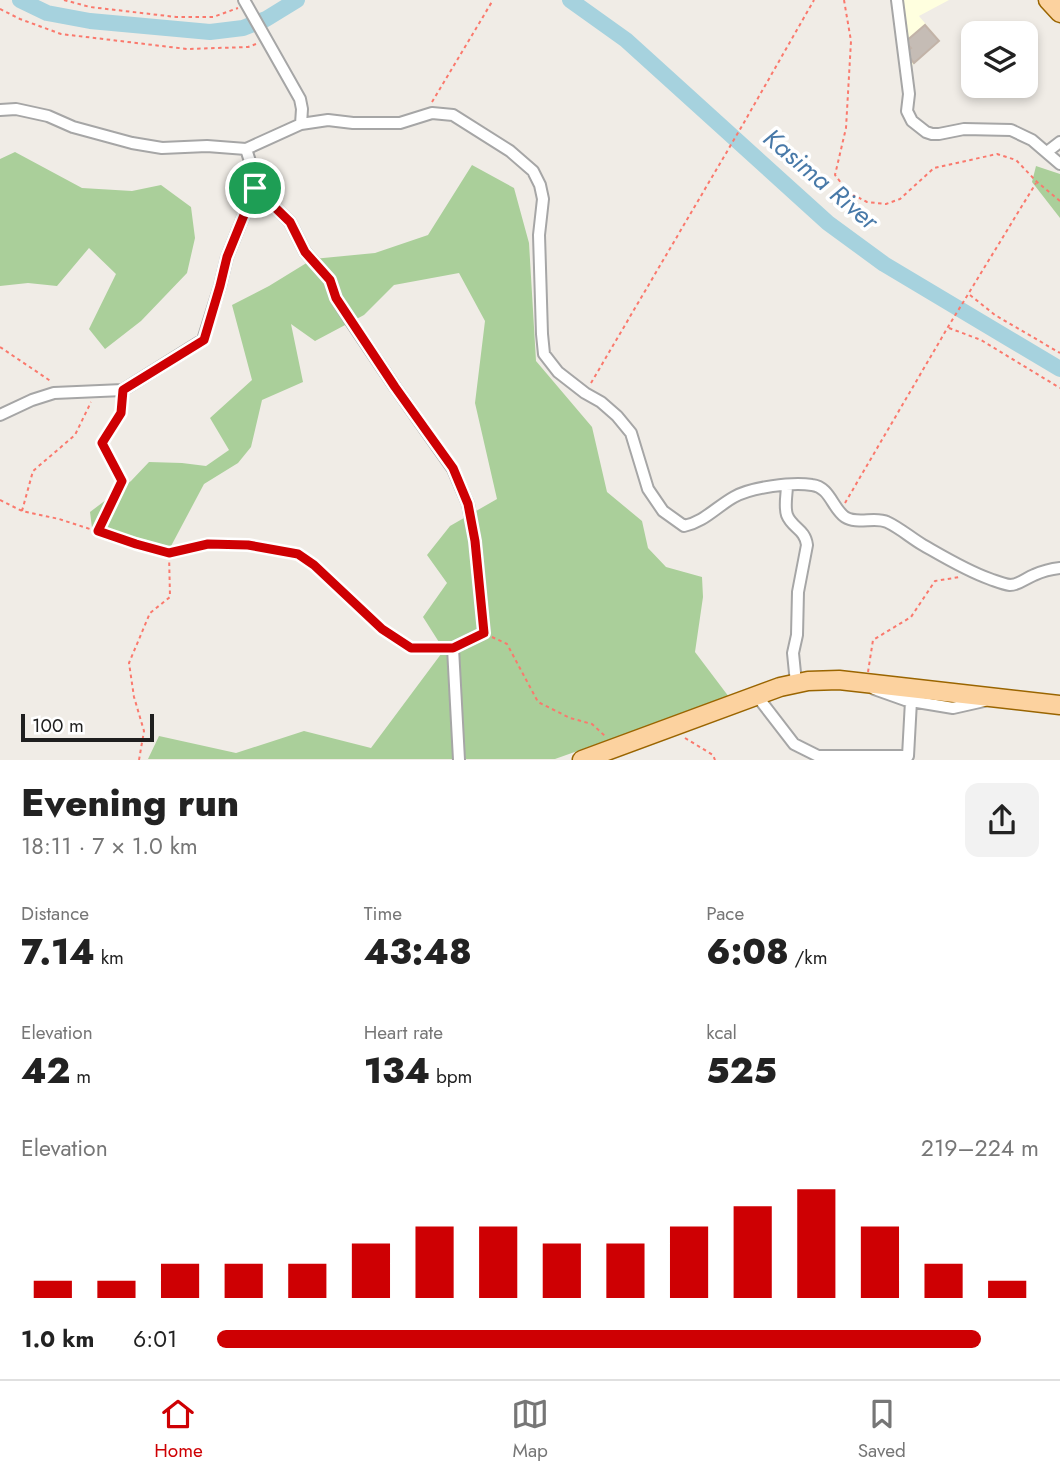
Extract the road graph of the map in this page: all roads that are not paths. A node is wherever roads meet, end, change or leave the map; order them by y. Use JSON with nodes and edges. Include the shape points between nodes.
{"nodes":[{"id":1,"x":897,"y":0,"type":"edge"},
{"id":2,"x":1048,"y":0,"type":"edge"},
{"id":3,"x":245,"y":2,"type":"edge"},
{"id":4,"x":1060,"y":13,"type":"edge"},
{"id":5,"x":0,"y":110,"type":"edge"},
{"id":6,"x":301,"y":124,"type":"junction"},
{"id":7,"x":1060,"y":142,"type":"edge"},
{"id":8,"x":246,"y":149,"type":"junction"},
{"id":9,"x":1047,"y":152,"type":"junction"},
{"id":10,"x":1060,"y":164,"type":"edge"},
{"id":11,"x":255,"y":188,"type":"junction"},
{"id":12,"x":0,"y":415,"type":"edge"},
{"id":13,"x":788,"y":485,"type":"junction"},
{"id":14,"x":1060,"y":568,"type":"edge"},
{"id":15,"x":859,"y":682,"type":"junction"},
{"id":16,"x":796,"y":683,"type":"junction"},
{"id":17,"x":757,"y":696,"type":"junction"},
{"id":18,"x":1000,"y":698,"type":"junction"},
{"id":19,"x":911,"y":701,"type":"junction"},
{"id":20,"x":1060,"y":705,"type":"edge"},
{"id":21,"x":459,"y":760,"type":"edge"},
{"id":22,"x":582,"y":760,"type":"edge"}],
"edges":[{"from":1,"to":9,"type":"street","via":[[909,94],[907,111],[912,121],[932,134],[1011,130]]},
{"from":2,"to":4,"type":"main road"},
{"from":3,"to":6,"type":"street","via":[[300,99]]},
{"from":5,"to":8,"type":"street","via":[[16,108],[48,116],[132,144]]},
{"from":6,"to":8,"type":"street"},
{"from":6,"to":13,"type":"street","via":[[328,120],[400,123],[432,113],[453,115],[510,151],[533,171],[540,186],[544,354],[558,372],[601,402],[631,433],[648,489],[663,511],[684,526],[702,521],[747,491]]},
{"from":7,"to":9,"type":"street"},
{"from":8,"to":11,"type":"street"},
{"from":9,"to":10,"type":"street"},
{"from":11,"to":12,"type":"street","via":[[227,257],[204,340],[123,390],[54,393]]},
{"from":11,"to":21,"type":"street","via":[[290,222],[305,252],[330,280],[336,298],[453,468],[468,504],[484,633],[453,648]]},
{"from":13,"to":14,"type":"street","via":[[821,487],[847,518],[883,520],[970,570],[1007,585]]},
{"from":13,"to":16,"type":"street","via":[[788,516],[807,545],[793,653]]},
{"from":15,"to":16,"type":"main road"},
{"from":15,"to":18,"type":"main road"},
{"from":15,"to":19,"type":"street"},
{"from":16,"to":17,"type":"main road"},
{"from":17,"to":19,"type":"street","via":[[794,744],[818,756],[908,756]]},
{"from":17,"to":22,"type":"main road"},
{"from":18,"to":19,"type":"street","via":[[953,708]]},
{"from":18,"to":20,"type":"main road"}]}
